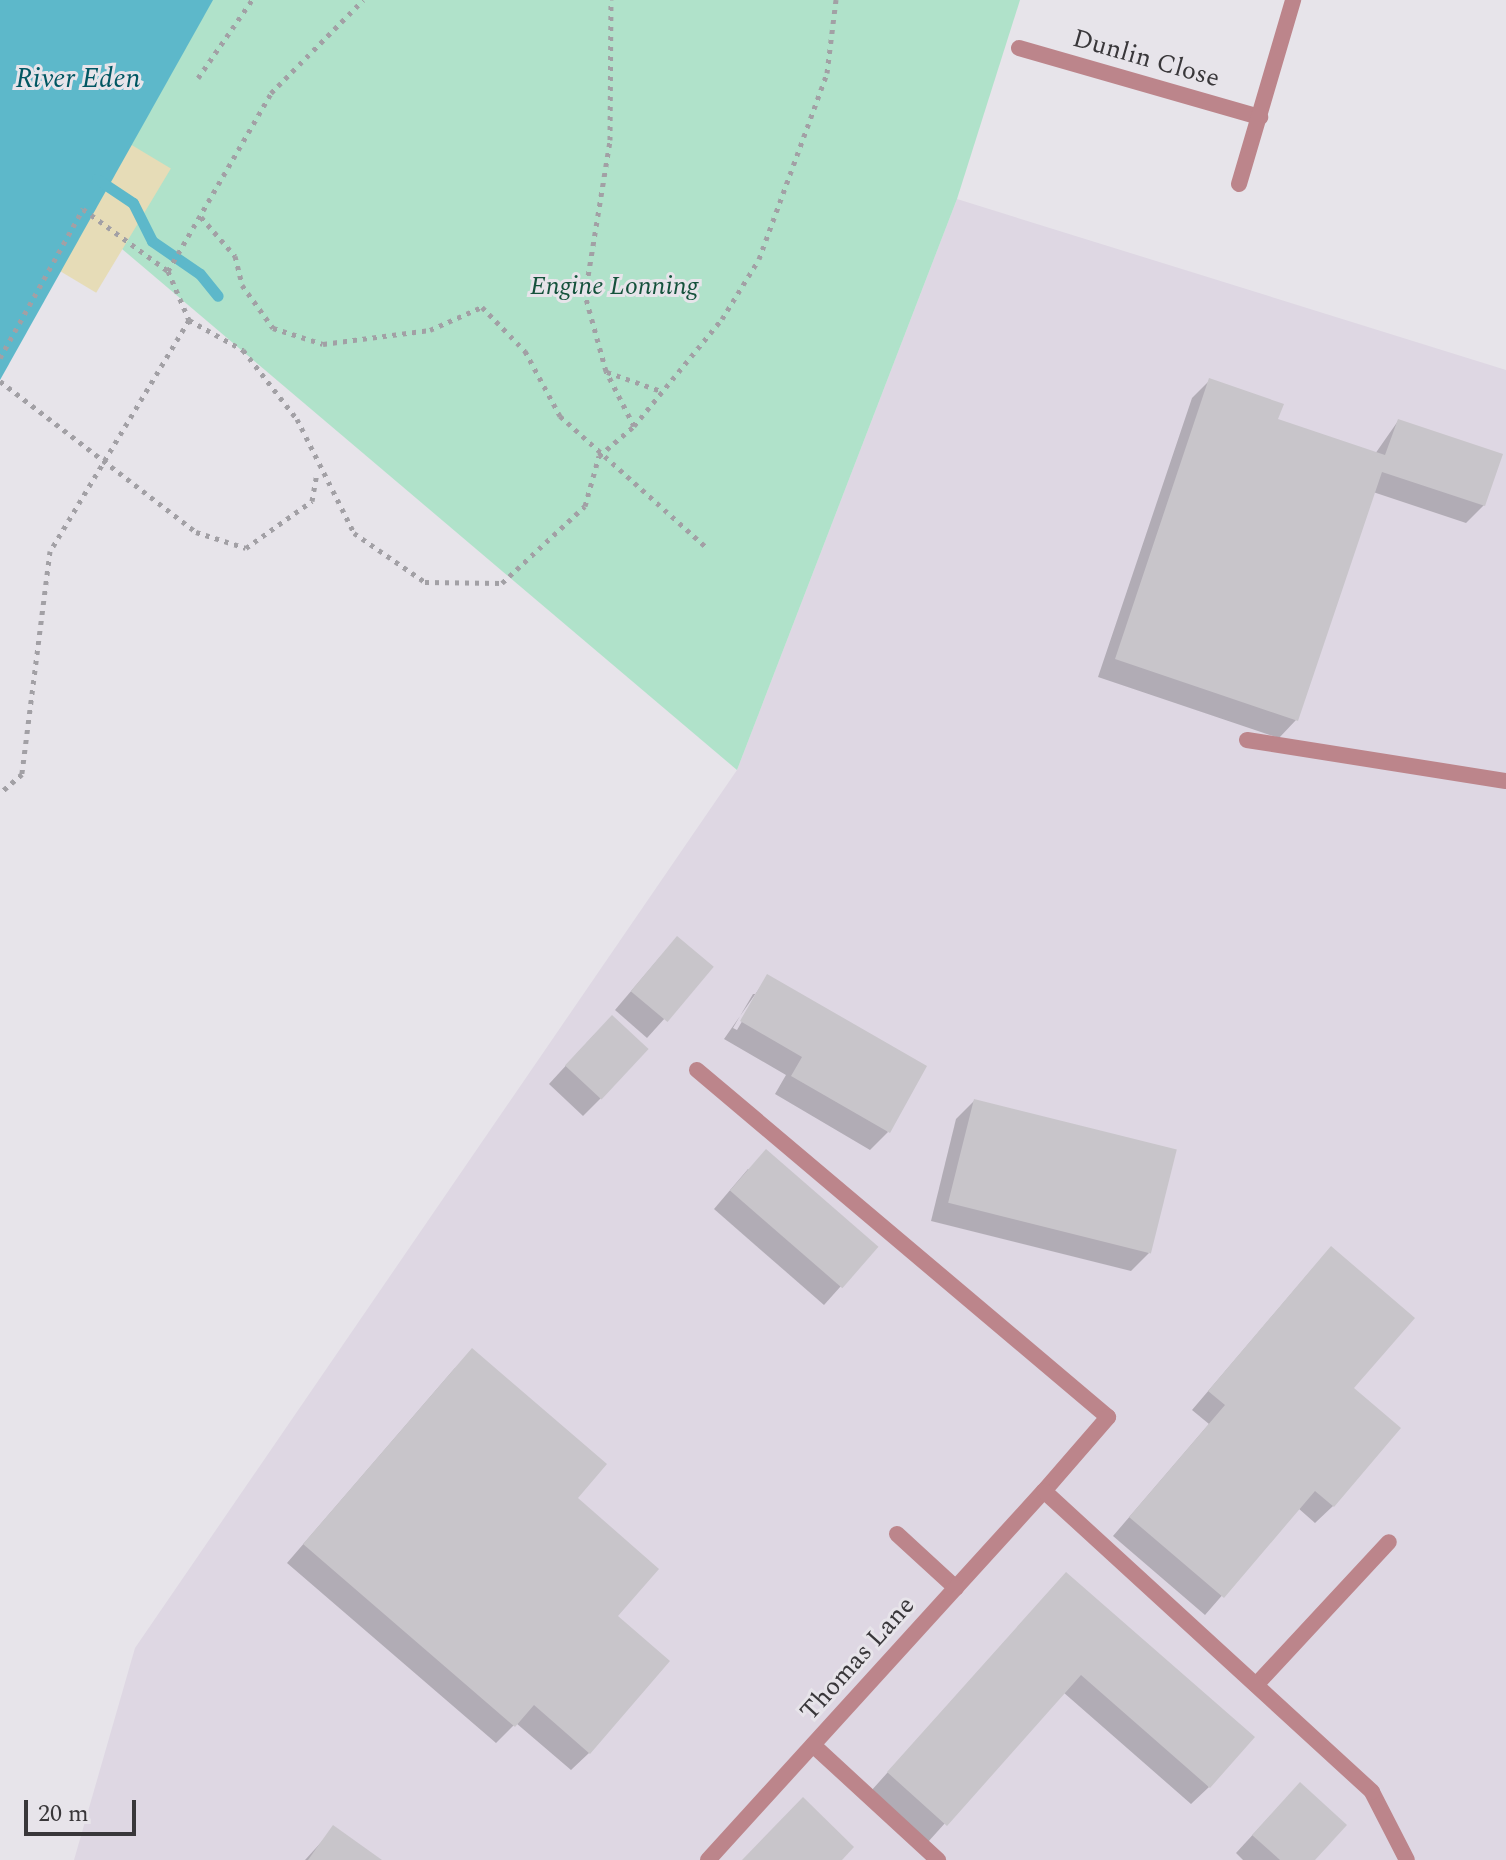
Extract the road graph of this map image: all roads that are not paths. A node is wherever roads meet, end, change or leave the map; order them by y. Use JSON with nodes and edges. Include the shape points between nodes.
{"nodes":[{"id":1,"x":1293,"y":0,"type":"edge"},
{"id":2,"x":1019,"y":48,"type":"dead end"},
{"id":3,"x":1260,"y":117,"type":"junction"},
{"id":4,"x":1239,"y":184,"type":"dead end"},
{"id":5,"x":1247,"y":740,"type":"dead end"},
{"id":6,"x":1506,"y":781,"type":"edge"},
{"id":7,"x":697,"y":1070,"type":"dead end"},
{"id":8,"x":1044,"y":1491,"type":"junction"},
{"id":9,"x":897,"y":1534,"type":"dead end"},
{"id":10,"x":1389,"y":1542,"type":"dead end"},
{"id":11,"x":956,"y":1588,"type":"junction"},
{"id":12,"x":1256,"y":1685,"type":"junction"},
{"id":13,"x":813,"y":1745,"type":"junction"},
{"id":14,"x":708,"y":1860,"type":"edge"},
{"id":15,"x":938,"y":1860,"type":"edge"},
{"id":16,"x":1407,"y":1860,"type":"edge"}],
"edges":[{"from":1,"to":3,"type":"street"},
{"from":2,"to":3,"type":"street","name":"Dunlin Close"},
{"from":3,"to":4,"type":"street"},
{"from":5,"to":6,"type":"street"},
{"from":7,"to":8,"type":"street","name":"Thomas Lane","via":[[1108,1417]]},
{"from":8,"to":11,"type":"street","name":"Thomas Lane"},
{"from":8,"to":12,"type":"street"},
{"from":9,"to":11,"type":"street"},
{"from":10,"to":12,"type":"street"},
{"from":11,"to":13,"type":"street","name":"Thomas Lane"},
{"from":12,"to":16,"type":"street","via":[[1372,1792]]},
{"from":13,"to":14,"type":"street","name":"Thomas Lane"},
{"from":13,"to":15,"type":"street"}]}
